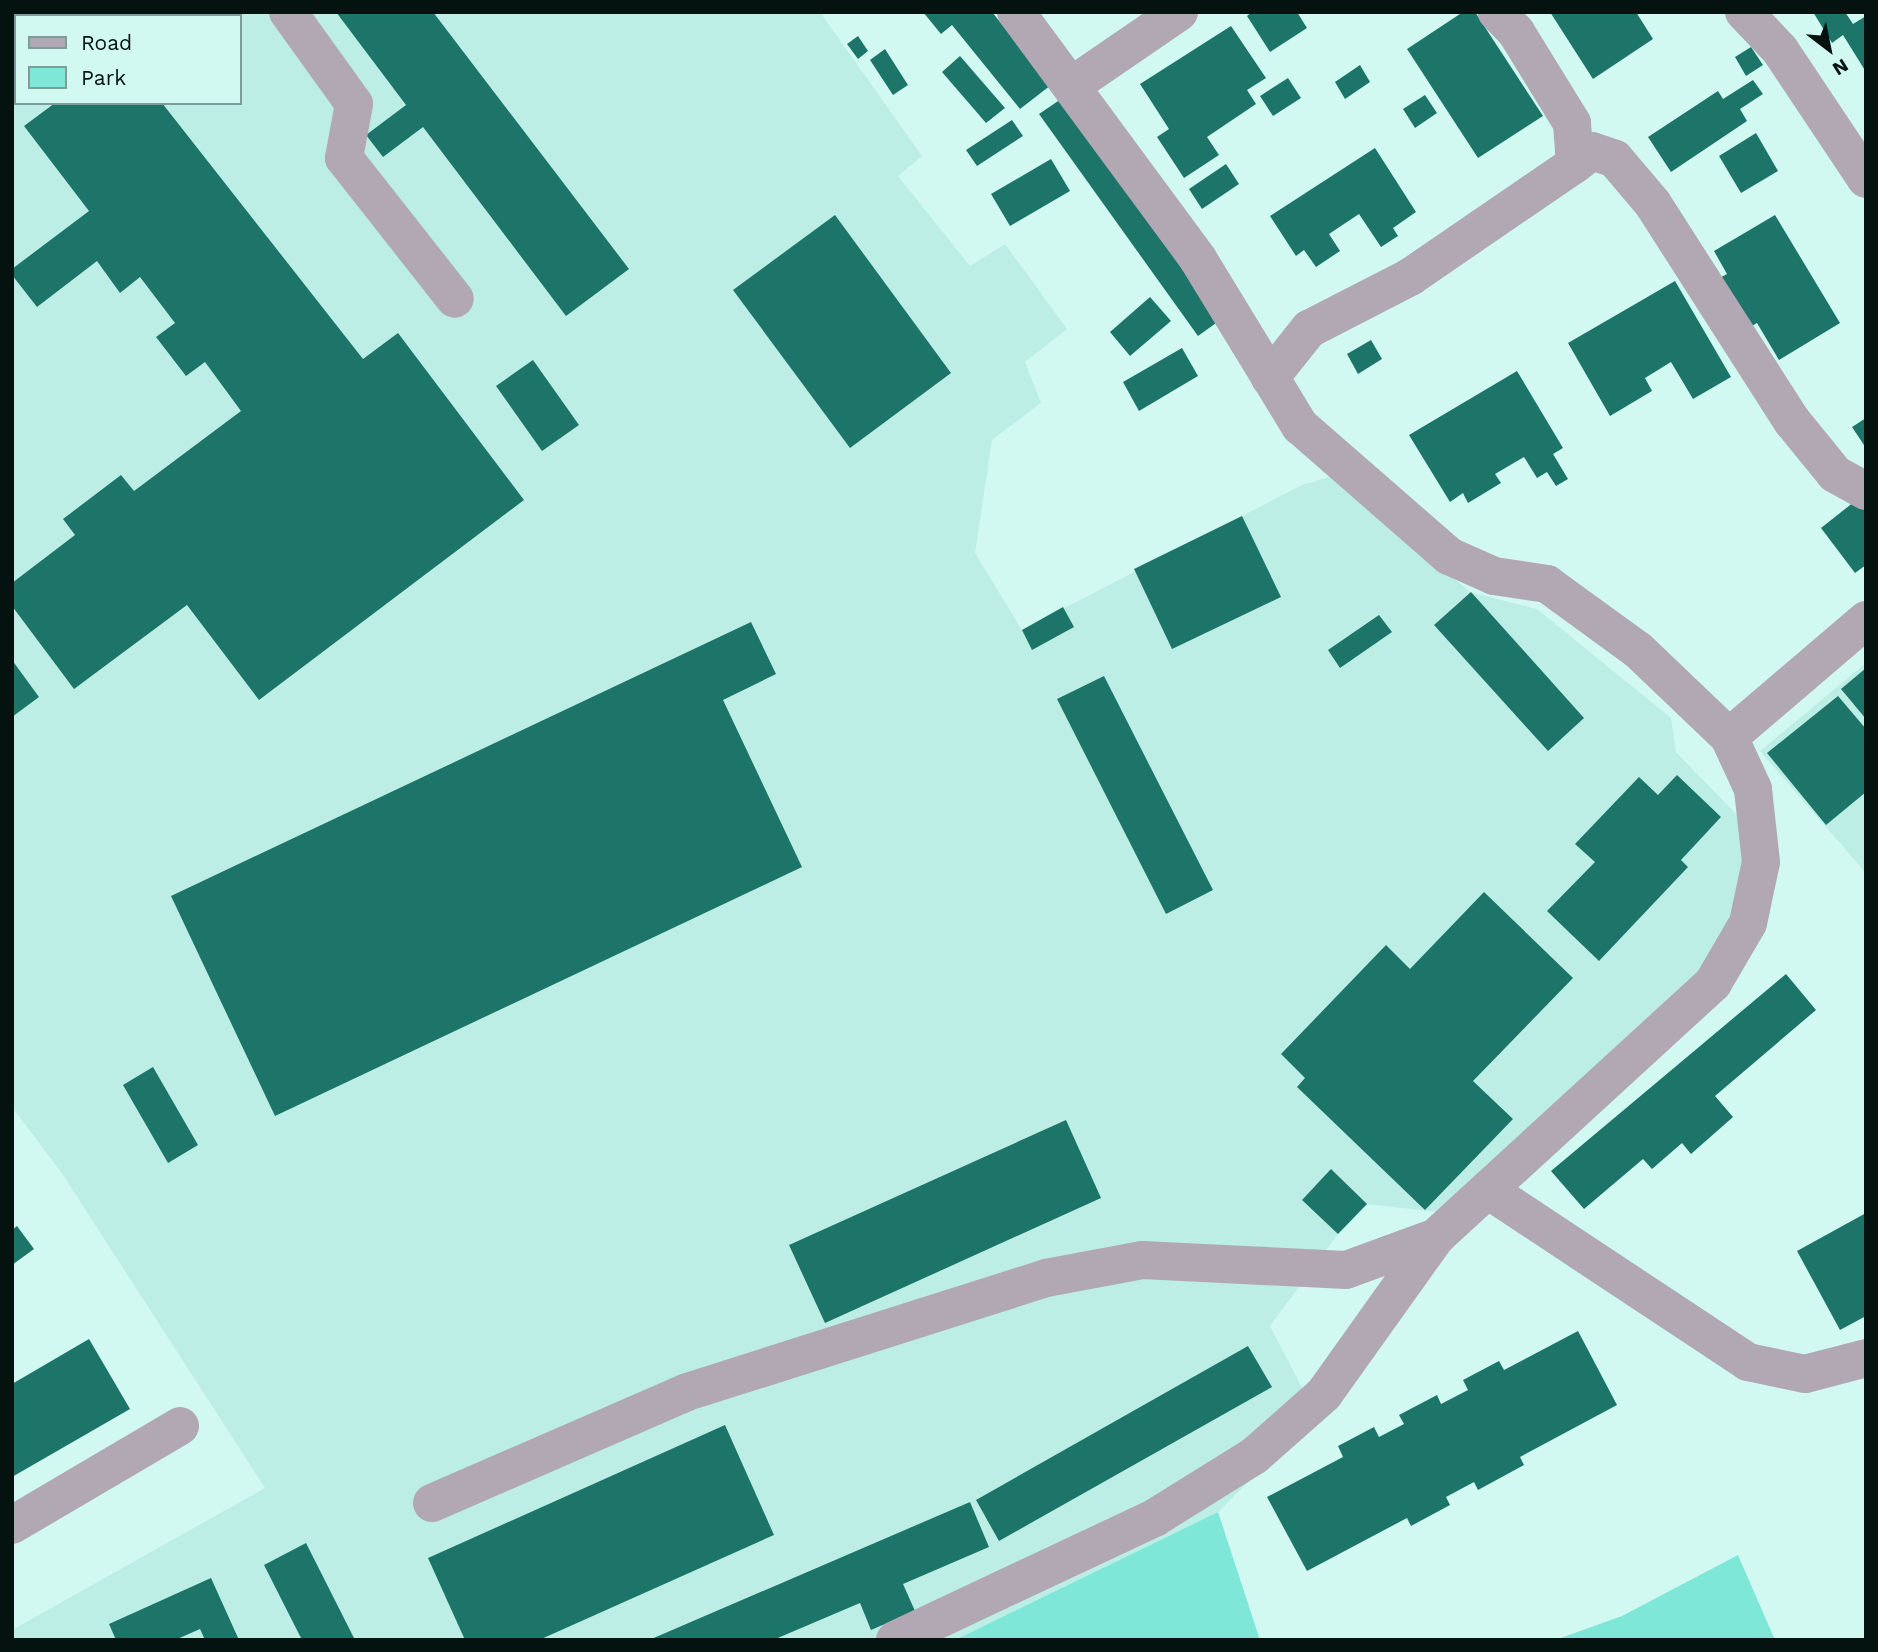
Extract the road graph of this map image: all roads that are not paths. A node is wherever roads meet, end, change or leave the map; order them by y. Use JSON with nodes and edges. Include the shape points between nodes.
{"nodes":[{"id":1,"x":288,"y":12,"type":"edge"},
{"id":2,"x":1016,"y":12,"type":"edge"},
{"id":3,"x":1179,"y":12,"type":"edge"},
{"id":4,"x":1497,"y":12,"type":"edge"},
{"id":5,"x":1744,"y":12,"type":"edge"},
{"id":6,"x":1071,"y":86,"type":"junction"},
{"id":7,"x":1574,"y":164,"type":"junction"},
{"id":8,"x":1866,"y":178,"type":"edge"},
{"id":9,"x":455,"y":299,"type":"dead end"},
{"id":10,"x":1270,"y":377,"type":"junction"},
{"id":11,"x":1866,"y":491,"type":"edge"},
{"id":12,"x":1866,"y":620,"type":"edge"},
{"id":13,"x":1729,"y":737,"type":"junction"},
{"id":14,"x":1488,"y":1190,"type":"junction"},
{"id":15,"x":1436,"y":1237,"type":"junction"},
{"id":16,"x":1866,"y":1358,"type":"edge"},
{"id":17,"x":180,"y":1426,"type":"dead end"},
{"id":18,"x":432,"y":1503,"type":"dead end"},
{"id":19,"x":12,"y":1525,"type":"edge"},
{"id":20,"x":895,"y":1640,"type":"edge"}],
"edges":[{"from":1,"to":9,"type":"street","via":[[354,104],[344,158]]},
{"from":2,"to":6,"type":"street"},
{"from":3,"to":6,"type":"street"},
{"from":4,"to":7,"type":"street","via":[[1516,32],[1572,123]]},
{"from":5,"to":8,"type":"street","via":[[1780,50]]},
{"from":6,"to":10,"type":"street","via":[[1198,259]]},
{"from":7,"to":10,"type":"street","via":[[1410,277],[1309,330]]},
{"from":7,"to":11,"type":"street","via":[[1592,151],[1615,159],[1653,204],[1792,421],[1835,474]]},
{"from":10,"to":13,"type":"street","via":[[1300,426],[1449,556],[1494,576],[1547,584],[1638,650]]},
{"from":12,"to":13,"type":"street"},
{"from":13,"to":14,"type":"street","via":[[1753,789],[1760,850],[1748,923],[1713,983]]},
{"from":14,"to":15,"type":"street"},
{"from":14,"to":16,"type":"street","via":[[1748,1362],[1805,1374]]},
{"from":15,"to":18,"type":"street","via":[[1346,1270],[1142,1260],[1046,1278],[687,1392]]},
{"from":15,"to":20,"type":"street","via":[[1324,1394],[1254,1456],[1156,1517]]},
{"from":17,"to":19,"type":"street"}]}
